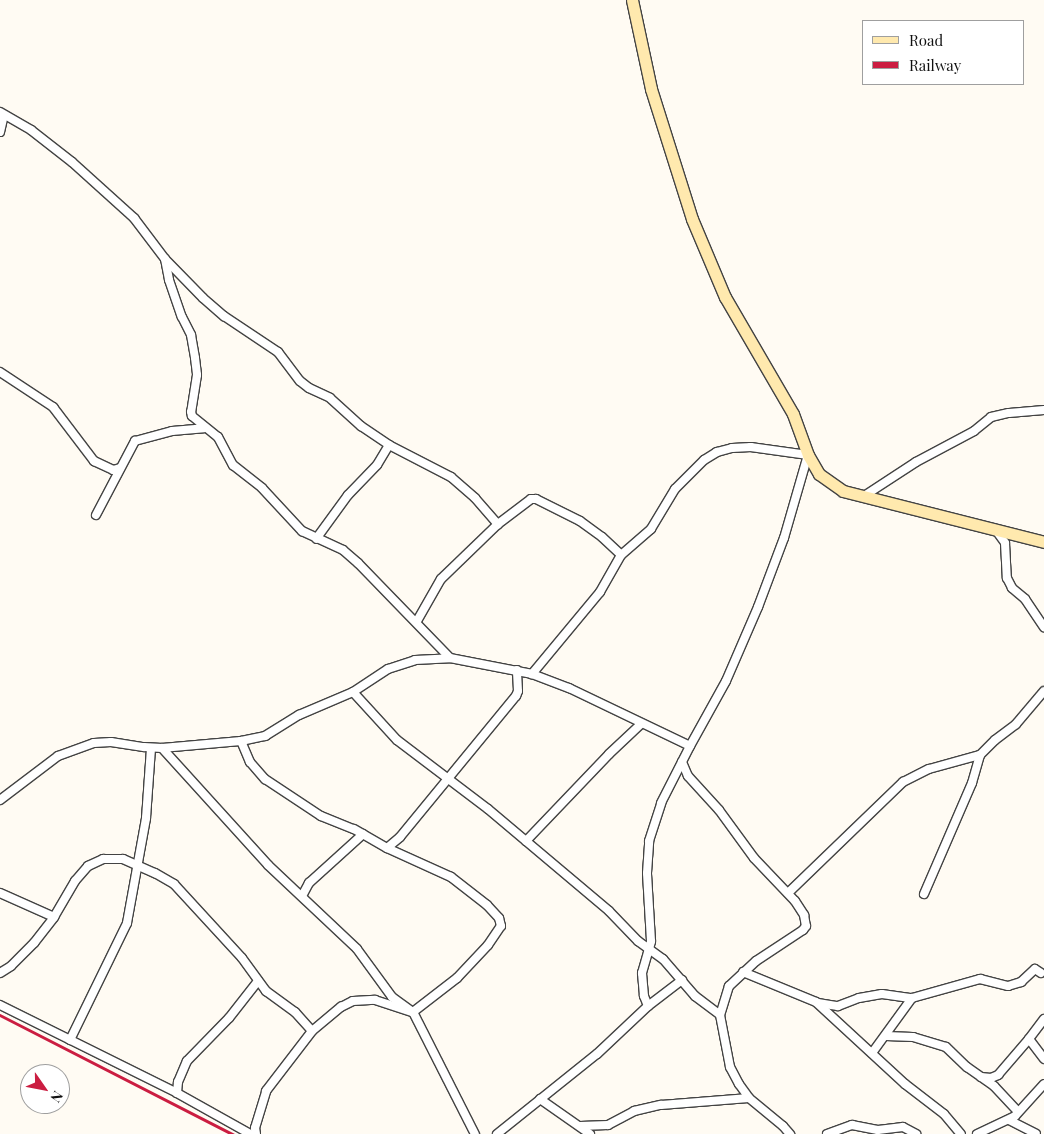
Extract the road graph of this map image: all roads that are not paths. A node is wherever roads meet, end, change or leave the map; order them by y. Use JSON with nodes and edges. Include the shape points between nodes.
{"nodes":[{"id":1,"x":632,"y":0,"type":"edge"},
{"id":2,"x":2,"y":113,"type":"edge"},
{"id":3,"x":0,"y":132,"type":"edge"},
{"id":4,"x":166,"y":259,"type":"junction"},
{"id":5,"x":0,"y":372,"type":"edge"},
{"id":6,"x":1044,"y":410,"type":"edge"},
{"id":7,"x":204,"y":428,"type":"junction"},
{"id":8,"x":389,"y":445,"type":"junction"},
{"id":9,"x":808,"y":455,"type":"junction"},
{"id":10,"x":120,"y":468,"type":"junction"},
{"id":11,"x":864,"y":496,"type":"junction"},
{"id":12,"x":96,"y":515,"type":"dead end"},
{"id":13,"x":498,"y":524,"type":"junction"},
{"id":14,"x":995,"y":529,"type":"junction"},
{"id":15,"x":316,"y":539,"type":"junction"},
{"id":16,"x":1044,"y":542,"type":"edge"},
{"id":17,"x":621,"y":555,"type":"junction"},
{"id":18,"x":417,"y":621,"type":"junction"},
{"id":19,"x":1044,"y":627,"type":"edge"},
{"id":20,"x":450,"y":658,"type":"junction"},
{"id":21,"x":517,"y":670,"type":"junction"},
{"id":22,"x":532,"y":674,"type":"junction"},
{"id":23,"x":1044,"y":691,"type":"edge"},
{"id":24,"x":353,"y":692,"type":"junction"},
{"id":25,"x":641,"y":724,"type":"junction"},
{"id":26,"x":241,"y":741,"type":"junction"},
{"id":27,"x":690,"y":746,"type":"junction"},
{"id":28,"x":151,"y":748,"type":"junction"},
{"id":29,"x":162,"y":748,"type":"junction"},
{"id":30,"x":980,"y":755,"type":"junction"},
{"id":31,"x":682,"y":762,"type":"junction"},
{"id":32,"x":447,"y":780,"type":"junction"},
{"id":33,"x":0,"y":800,"type":"edge"},
{"id":34,"x":363,"y":834,"type":"junction"},
{"id":35,"x":526,"y":841,"type":"junction"},
{"id":36,"x":387,"y":848,"type":"junction"},
{"id":37,"x":136,"y":865,"type":"junction"},
{"id":38,"x":0,"y":893,"type":"edge"},
{"id":39,"x":788,"y":893,"type":"junction"},
{"id":40,"x":924,"y":894,"type":"dead end"},
{"id":41,"x":302,"y":896,"type":"junction"},
{"id":42,"x":54,"y":917,"type":"junction"},
{"id":43,"x":649,"y":949,"type":"junction"},
{"id":44,"x":743,"y":972,"type":"junction"},
{"id":45,"x":0,"y":973,"type":"edge"},
{"id":46,"x":1040,"y":973,"type":"dead end"},
{"id":47,"x":682,"y":980,"type":"junction"},
{"id":48,"x":258,"y":981,"type":"junction"},
{"id":49,"x":912,"y":998,"type":"junction"},
{"id":50,"x":816,"y":1002,"type":"junction"},
{"id":51,"x":0,"y":1005,"type":"edge"},
{"id":52,"x":648,"y":1006,"type":"junction"},
{"id":53,"x":413,"y":1012,"type":"junction"},
{"id":54,"x":720,"y":1015,"type":"junction"},
{"id":55,"x":1044,"y":1019,"type":"edge"},
{"id":56,"x":312,"y":1031,"type":"junction"},
{"id":57,"x":886,"y":1036,"type":"junction"},
{"id":58,"x":1028,"y":1039,"type":"junction"},
{"id":59,"x":70,"y":1040,"type":"junction"},
{"id":60,"x":872,"y":1053,"type":"junction"},
{"id":61,"x":1044,"y":1059,"type":"edge"},
{"id":62,"x":981,"y":1077,"type":"junction"},
{"id":63,"x":1044,"y":1084,"type":"edge"},
{"id":64,"x":177,"y":1093,"type":"junction"},
{"id":65,"x":749,"y":1098,"type":"junction"},
{"id":66,"x":540,"y":1099,"type":"junction"},
{"id":67,"x":1018,"y":1112,"type":"junction"},
{"id":68,"x":1009,"y":1120,"type":"junction"},
{"id":69,"x":580,"y":1126,"type":"junction"},
{"id":70,"x":250,"y":1134,"type":"edge"},
{"id":71,"x":256,"y":1134,"type":"edge"},
{"id":72,"x":475,"y":1134,"type":"edge"},
{"id":73,"x":497,"y":1134,"type":"edge"},
{"id":74,"x":590,"y":1134,"type":"edge"},
{"id":75,"x":790,"y":1134,"type":"edge"},
{"id":76,"x":827,"y":1134,"type":"edge"},
{"id":77,"x":916,"y":1134,"type":"edge"},
{"id":78,"x":961,"y":1134,"type":"edge"},
{"id":79,"x":977,"y":1134,"type":"edge"},
{"id":80,"x":1036,"y":1134,"type":"edge"}],
"edges":[{"from":1,"to":9,"type":"street","via":[[651,89],[692,218],[725,297],[794,414]]},
{"from":2,"to":3,"type":"street"},
{"from":2,"to":4,"type":"street","via":[[43,139],[123,208]]},
{"from":4,"to":7,"type":"street","via":[[169,280],[191,335],[195,358],[196,382],[190,412]]},
{"from":4,"to":8,"type":"street","via":[[213,306],[278,352],[300,381],[330,398],[361,426]]},
{"from":5,"to":10,"type":"street","via":[[54,407],[94,461],[108,469]]},
{"from":6,"to":11,"type":"street","via":[[991,418]]},
{"from":7,"to":10,"type":"street","via":[[140,438]]},
{"from":7,"to":15,"type":"street","via":[[218,437],[233,465],[262,488],[302,531]]},
{"from":8,"to":13,"type":"street","via":[[451,476]]},
{"from":8,"to":15,"type":"street","via":[[377,466],[348,495]]},
{"from":9,"to":11,"type":"street","via":[[819,474],[829,483],[843,491]]},
{"from":9,"to":17,"type":"street","via":[[751,447],[717,452],[704,460],[675,489],[651,529]]},
{"from":9,"to":27,"type":"street","via":[[784,538],[758,607],[726,681]]},
{"from":10,"to":12,"type":"street"},
{"from":11,"to":14,"type":"street"},
{"from":13,"to":17,"type":"street","via":[[531,499],[536,499],[580,521]]},
{"from":13,"to":18,"type":"street","via":[[441,579]]},
{"from":14,"to":16,"type":"street"},
{"from":14,"to":19,"type":"street","via":[[1005,543],[1007,578]]},
{"from":15,"to":18,"type":"street","via":[[347,553]]},
{"from":17,"to":22,"type":"street","via":[[600,592]]},
{"from":18,"to":20,"type":"street"},
{"from":20,"to":21,"type":"street"},
{"from":20,"to":24,"type":"street","via":[[401,664],[372,678]]},
{"from":21,"to":22,"type":"street"},
{"from":21,"to":32,"type":"street","via":[[516,696]]},
{"from":22,"to":25,"type":"street","via":[[569,688]]},
{"from":23,"to":30,"type":"street","via":[[1016,724]]},
{"from":24,"to":26,"type":"street","via":[[299,716],[265,736]]},
{"from":24,"to":32,"type":"street","via":[[384,728]]},
{"from":25,"to":27,"type":"street"},
{"from":25,"to":35,"type":"street"},
{"from":26,"to":29,"type":"street"},
{"from":26,"to":34,"type":"street","via":[[250,762],[265,779],[321,816]]},
{"from":27,"to":31,"type":"street"},
{"from":28,"to":29,"type":"street"},
{"from":28,"to":33,"type":"street","via":[[111,742],[94,743],[67,752]]},
{"from":28,"to":37,"type":"street","via":[[146,818]]},
{"from":29,"to":41,"type":"street","via":[[247,844]]},
{"from":30,"to":39,"type":"street","via":[[929,769],[903,782]]},
{"from":30,"to":40,"type":"street","via":[[972,783]]},
{"from":31,"to":39,"type":"street","via":[[688,776],[719,810],[754,858]]},
{"from":31,"to":43,"type":"street","via":[[661,802],[649,841]]},
{"from":32,"to":35,"type":"street"},
{"from":32,"to":36,"type":"street"},
{"from":34,"to":36,"type":"street"},
{"from":34,"to":41,"type":"street","via":[[310,883]]},
{"from":35,"to":43,"type":"street"},
{"from":36,"to":53,"type":"street","via":[[451,876],[478,896],[502,922],[488,945],[457,978]]},
{"from":37,"to":42,"type":"street","via":[[123,859],[103,858],[88,866],[75,880]]},
{"from":37,"to":48,"type":"street","via":[[174,884],[242,958]]},
{"from":37,"to":59,"type":"street","via":[[132,900],[122,936]]},
{"from":38,"to":42,"type":"street"},
{"from":39,"to":44,"type":"street","via":[[804,915],[806,926]]},
{"from":41,"to":53,"type":"street","via":[[358,949],[392,997]]},
{"from":42,"to":45,"type":"street","via":[[24,953]]},
{"from":43,"to":47,"type":"street"},
{"from":43,"to":52,"type":"street","via":[[642,973]]},
{"from":44,"to":50,"type":"street"},
{"from":44,"to":54,"type":"street","via":[[729,986]]},
{"from":46,"to":49,"type":"street","via":[[1036,969],[1021,982],[1008,986],[980,979]]},
{"from":47,"to":52,"type":"street"},
{"from":47,"to":54,"type":"street","via":[[695,996]]},
{"from":48,"to":56,"type":"street"},
{"from":48,"to":64,"type":"street","via":[[229,1018],[187,1061]]},
{"from":49,"to":50,"type":"street","via":[[882,994],[838,1006]]},
{"from":49,"to":57,"type":"street"},
{"from":50,"to":60,"type":"street"},
{"from":51,"to":59,"type":"street"},
{"from":52,"to":66,"type":"street","via":[[597,1054]]},
{"from":53,"to":56,"type":"street","via":[[364,999],[348,1003]]},
{"from":53,"to":72,"type":"street"},
{"from":54,"to":65,"type":"street","via":[[730,1067]]},
{"from":55,"to":58,"type":"street"},
{"from":56,"to":71,"type":"street","via":[[266,1091]]},
{"from":57,"to":60,"type":"street"},
{"from":57,"to":62,"type":"street","via":[[905,1036],[938,1043]]},
{"from":58,"to":61,"type":"street"},
{"from":58,"to":62,"type":"street","via":[[998,1075]]},
{"from":59,"to":64,"type":"street"},
{"from":60,"to":78,"type":"street","via":[[944,1114]]},
{"from":62,"to":67,"type":"street"},
{"from":63,"to":67,"type":"street"},
{"from":64,"to":70,"type":"street"},
{"from":65,"to":69,"type":"street","via":[[661,1105],[634,1110],[608,1125]]},
{"from":65,"to":75,"type":"street"},
{"from":66,"to":69,"type":"street"},
{"from":66,"to":73,"type":"street"},
{"from":67,"to":68,"type":"street"},
{"from":68,"to":79,"type":"street"},
{"from":68,"to":80,"type":"street"},
{"from":69,"to":74,"type":"street"},
{"from":76,"to":77,"type":"street","via":[[852,1125],[878,1130],[903,1127]]}]}
